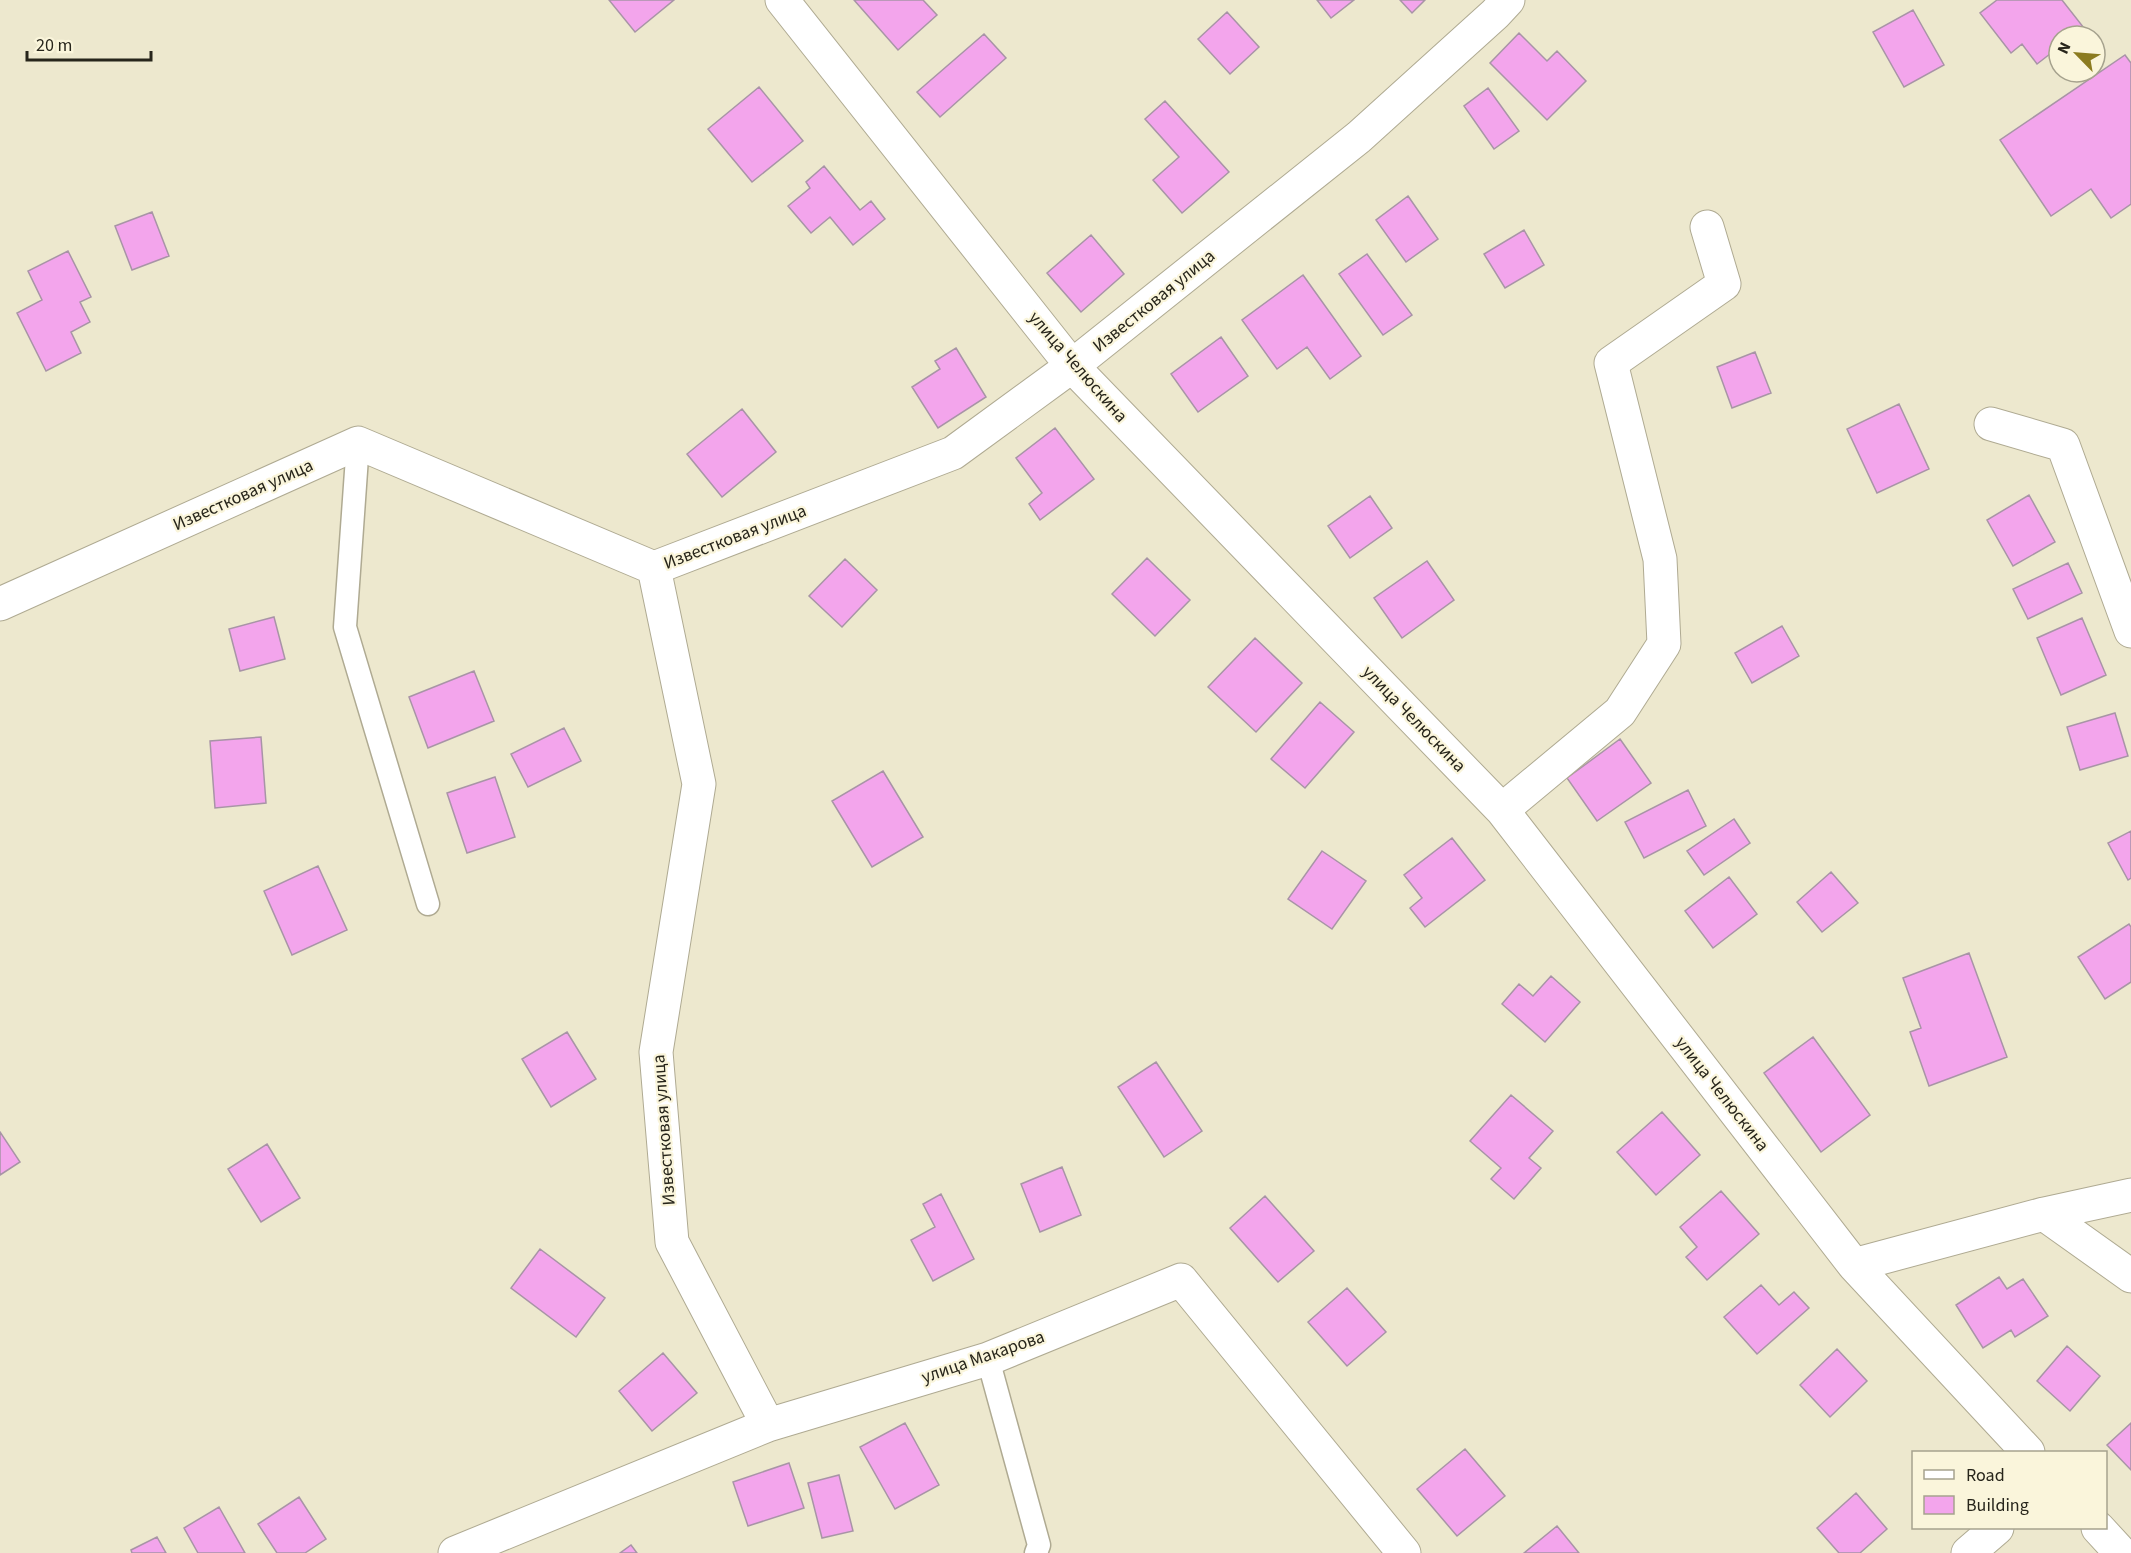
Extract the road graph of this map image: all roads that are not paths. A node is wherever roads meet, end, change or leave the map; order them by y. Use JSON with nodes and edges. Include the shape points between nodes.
{"nodes":[{"id":1,"x":782,"y":0,"type":"edge"},
{"id":2,"x":1495,"y":5,"type":"edge"},
{"id":3,"x":1707,"y":227,"type":"dead end"},
{"id":4,"x":1072,"y":366,"type":"junction"},
{"id":5,"x":1991,"y":424,"type":"dead end"},
{"id":6,"x":358,"y":443,"type":"junction"},
{"id":7,"x":654,"y":568,"type":"junction"},
{"id":8,"x":0,"y":604,"type":"edge"},
{"id":9,"x":2131,"y":631,"type":"edge"},
{"id":10,"x":1502,"y":810,"type":"junction"},
{"id":11,"x":428,"y":904,"type":"dead end"},
{"id":12,"x":2131,"y":1195,"type":"edge"},
{"id":13,"x":2043,"y":1214,"type":"junction"},
{"id":14,"x":1854,"y":1265,"type":"junction"},
{"id":15,"x":2131,"y":1276,"type":"edge"},
{"id":16,"x":988,"y":1359,"type":"junction"},
{"id":17,"x":768,"y":1425,"type":"junction"},
{"id":18,"x":2027,"y":1451,"type":"edge"},
{"id":19,"x":1995,"y":1529,"type":"edge"},
{"id":20,"x":2099,"y":1529,"type":"edge"},
{"id":21,"x":455,"y":1553,"type":"edge"},
{"id":22,"x":1036,"y":1553,"type":"edge"},
{"id":23,"x":1404,"y":1553,"type":"edge"},
{"id":24,"x":1968,"y":1553,"type":"edge"},
{"id":25,"x":2121,"y":1553,"type":"edge"}],
"edges":[{"from":1,"to":4,"type":"street","name":"улица Челюскина"},
{"from":2,"to":4,"type":"street","name":"Известковая улица","via":[[1359,138]]},
{"from":3,"to":10,"type":"street","via":[[1724,284],[1611,363],[1660,559],[1664,644],[1620,712]]},
{"from":4,"to":7,"type":"street","name":"Известковая улица","via":[[952,453]]},
{"from":4,"to":10,"type":"street","name":"улица Челюскина"},
{"from":5,"to":9,"type":"street","via":[[2063,445]]},
{"from":6,"to":7,"type":"street","name":"Известковая улица"},
{"from":6,"to":8,"type":"street","name":"Известковая улица"},
{"from":6,"to":11,"type":"lane","via":[[345,627]]},
{"from":7,"to":17,"type":"street","name":"Известковая улица","via":[[699,784],[656,1053],[672,1242]]},
{"from":10,"to":14,"type":"street","name":"улица Челюскина"},
{"from":12,"to":13,"type":"street"},
{"from":13,"to":14,"type":"street"},
{"from":13,"to":15,"type":"street"},
{"from":14,"to":18,"type":"street","name":"улица Челюскина"},
{"from":16,"to":17,"type":"street","name":"улица Макарова"},
{"from":16,"to":22,"type":"lane","via":[[1039,1545]]},
{"from":16,"to":23,"type":"street","name":"улица Макарова","via":[[1181,1280]]},
{"from":17,"to":21,"type":"street","name":"улица Макарова"},
{"from":19,"to":24,"type":"street"},
{"from":20,"to":25,"type":"street"}]}
